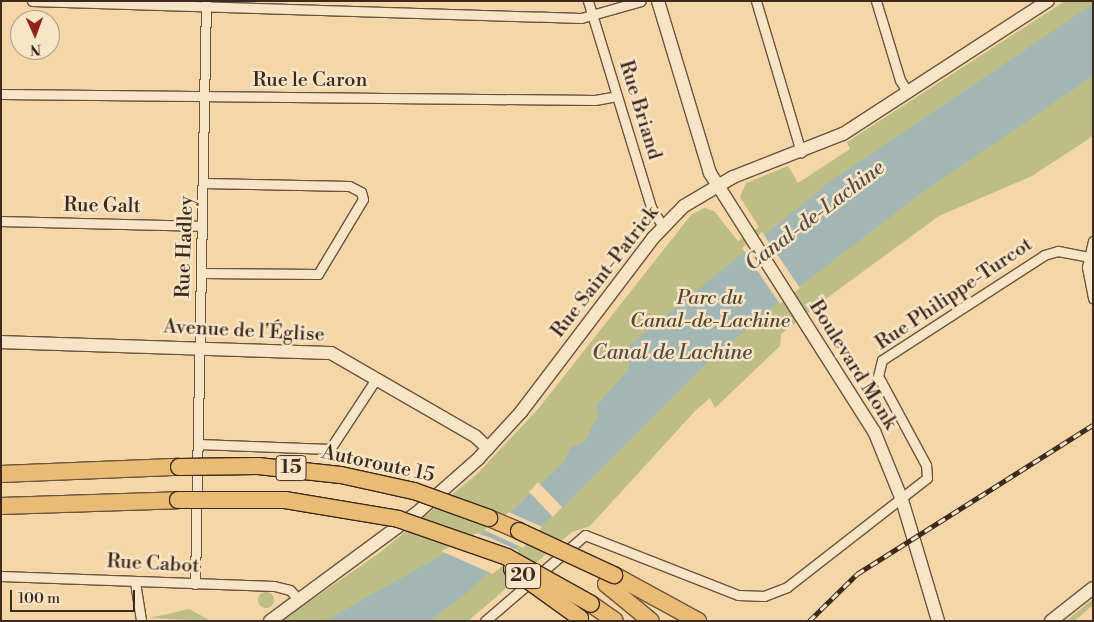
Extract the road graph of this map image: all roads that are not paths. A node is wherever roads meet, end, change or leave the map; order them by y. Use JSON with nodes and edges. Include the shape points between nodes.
{"nodes":[{"id":1,"x":32,"y":1,"type":"edge"},
{"id":2,"x":588,"y":1,"type":"edge"},
{"id":3,"x":641,"y":1,"type":"edge"},
{"id":4,"x":658,"y":1,"type":"edge"},
{"id":5,"x":756,"y":1,"type":"edge"},
{"id":6,"x":876,"y":1,"type":"edge"},
{"id":7,"x":1048,"y":1,"type":"edge"},
{"id":8,"x":206,"y":4,"type":"edge"},
{"id":9,"x":592,"y":15,"type":"junction"},
{"id":10,"x":908,"y":93,"type":"junction"},
{"id":11,"x":1,"y":94,"type":"edge"},
{"id":12,"x":204,"y":96,"type":"junction"},
{"id":13,"x":617,"y":96,"type":"junction"},
{"id":14,"x":801,"y":152,"type":"junction"},
{"id":15,"x":204,"y":183,"type":"junction"},
{"id":16,"x":717,"y":186,"type":"junction"},
{"id":17,"x":1,"y":221,"type":"edge"},
{"id":18,"x":202,"y":226,"type":"junction"},
{"id":19,"x":663,"y":227,"type":"junction"},
{"id":20,"x":1093,"y":241,"type":"edge"},
{"id":21,"x":1088,"y":257,"type":"junction"},
{"id":22,"x":202,"y":273,"type":"junction"},
{"id":23,"x":1093,"y":298,"type":"edge"},
{"id":24,"x":1,"y":342,"type":"edge"},
{"id":25,"x":200,"y":348,"type":"junction"},
{"id":26,"x":376,"y":379,"type":"junction"},
{"id":27,"x":198,"y":444,"type":"junction"},
{"id":28,"x":488,"y":448,"type":"junction"},
{"id":29,"x":1,"y":474,"type":"edge"},
{"id":30,"x":902,"y":500,"type":"junction"},
{"id":31,"x":1,"y":506,"type":"edge"},
{"id":32,"x":463,"y":540,"type":"junction"},
{"id":33,"x":1,"y":576,"type":"edge"},
{"id":34,"x":610,"y":580,"type":"junction"},
{"id":35,"x":135,"y":582,"type":"junction"},
{"id":36,"x":195,"y":584,"type":"junction"},
{"id":37,"x":1093,"y":588,"type":"edge"},
{"id":38,"x":299,"y":600,"type":"junction"},
{"id":39,"x":630,"y":601,"type":"junction"},
{"id":40,"x":582,"y":619,"type":"edge"},
{"id":41,"x":141,"y":621,"type":"edge"},
{"id":42,"x":270,"y":621,"type":"edge"},
{"id":43,"x":485,"y":621,"type":"edge"},
{"id":44,"x":615,"y":621,"type":"edge"},
{"id":45,"x":651,"y":621,"type":"edge"},
{"id":46,"x":661,"y":621,"type":"edge"},
{"id":47,"x":698,"y":621,"type":"edge"},
{"id":48,"x":938,"y":621,"type":"edge"},
{"id":49,"x":1051,"y":621,"type":"edge"}],
"edges":[{"from":1,"to":8,"type":"street"},
{"from":2,"to":9,"type":"street","name":"Rue Briand"},
{"from":3,"to":9,"type":"street"},
{"from":4,"to":16,"type":"main road","name":"Boulevard Monk"},
{"from":5,"to":14,"type":"street"},
{"from":6,"to":10,"type":"street","via":[[900,80]]},
{"from":7,"to":10,"type":"main road","name":"Rue Saint-Patrick"},
{"from":8,"to":9,"type":"street"},
{"from":8,"to":12,"type":"street","name":"Rue Hadley"},
{"from":9,"to":13,"type":"street","name":"Rue Briand"},
{"from":10,"to":14,"type":"main road","name":"Rue Saint-Patrick","via":[[843,134]]},
{"from":11,"to":12,"type":"street","name":"Rue le Caron"},
{"from":12,"to":13,"type":"street","name":"Rue le Caron","via":[[595,100]]},
{"from":12,"to":15,"type":"street","name":"Rue Hadley"},
{"from":13,"to":19,"type":"street","name":"Rue Briand","via":[[654,215]]},
{"from":14,"to":16,"type":"main road","name":"Rue Saint-Patrick"},
{"from":15,"to":18,"type":"street","name":"Rue Hadley"},
{"from":15,"to":22,"type":"street","via":[[349,186],[361,192],[362,200],[318,274]]},
{"from":16,"to":19,"type":"main road","name":"Rue Saint-Patrick","via":[[684,206]]},
{"from":16,"to":30,"type":"main road","name":"Boulevard Monk","via":[[874,430]]},
{"from":17,"to":18,"type":"street","name":"Rue Galt"},
{"from":18,"to":22,"type":"street","name":"Rue Hadley"},
{"from":19,"to":28,"type":"main road","name":"Rue Saint-Patrick"},
{"from":20,"to":21,"type":"street"},
{"from":21,"to":23,"type":"street"},
{"from":21,"to":30,"type":"street","name":"Rue Philippe-Turcot","via":[[1058,251],[1044,255],[881,362],[878,376],[928,474],[923,485]]},
{"from":22,"to":25,"type":"street","name":"Rue Hadley"},
{"from":24,"to":25,"type":"main road","name":"Avenue de l'Église"},
{"from":25,"to":26,"type":"main road","name":"Avenue de l'Église","via":[[325,352]]},
{"from":25,"to":27,"type":"street","name":"Rue Hadley"},
{"from":26,"to":27,"type":"street","via":[[330,449]]},
{"from":26,"to":28,"type":"main road","name":"Avenue de l'Église","via":[[475,436]]},
{"from":27,"to":36,"type":"street","name":"Rue Hadley"},
{"from":28,"to":38,"type":"main road","name":"Rue Saint-Patrick","via":[[419,511]]},
{"from":29,"to":34,"type":"highway","name":"Autoroute 15","number":"15","bridge":true,"via":[[271,467],[362,479],[437,499],[519,531]]},
{"from":30,"to":43,"type":"street","via":[[787,587],[764,596],[734,594],[583,536]]},
{"from":30,"to":48,"type":"main road","name":"Boulevard Monk"},
{"from":31,"to":32,"type":"highway","number":"15","bridge":true,"via":[[266,499],[333,505],[398,519]]},
{"from":32,"to":40,"type":"highway","number":"20","bridge":true},
{"from":32,"to":44,"type":"highway","number":"15","bridge":true,"via":[[523,565]]},
{"from":33,"to":35,"type":"street","name":"Rue Cabot"},
{"from":34,"to":39,"type":"highway"},
{"from":34,"to":47,"type":"highway"},
{"from":35,"to":36,"type":"street","name":"Rue Cabot"},
{"from":35,"to":41,"type":"street"},
{"from":36,"to":38,"type":"street","name":"Rue Cabot","via":[[278,586],[290,590]]},
{"from":37,"to":49,"type":"main road"},
{"from":38,"to":42,"type":"main road","name":"Rue Saint-Patrick"},
{"from":39,"to":45,"type":"highway"},
{"from":39,"to":46,"type":"highway"}]}
